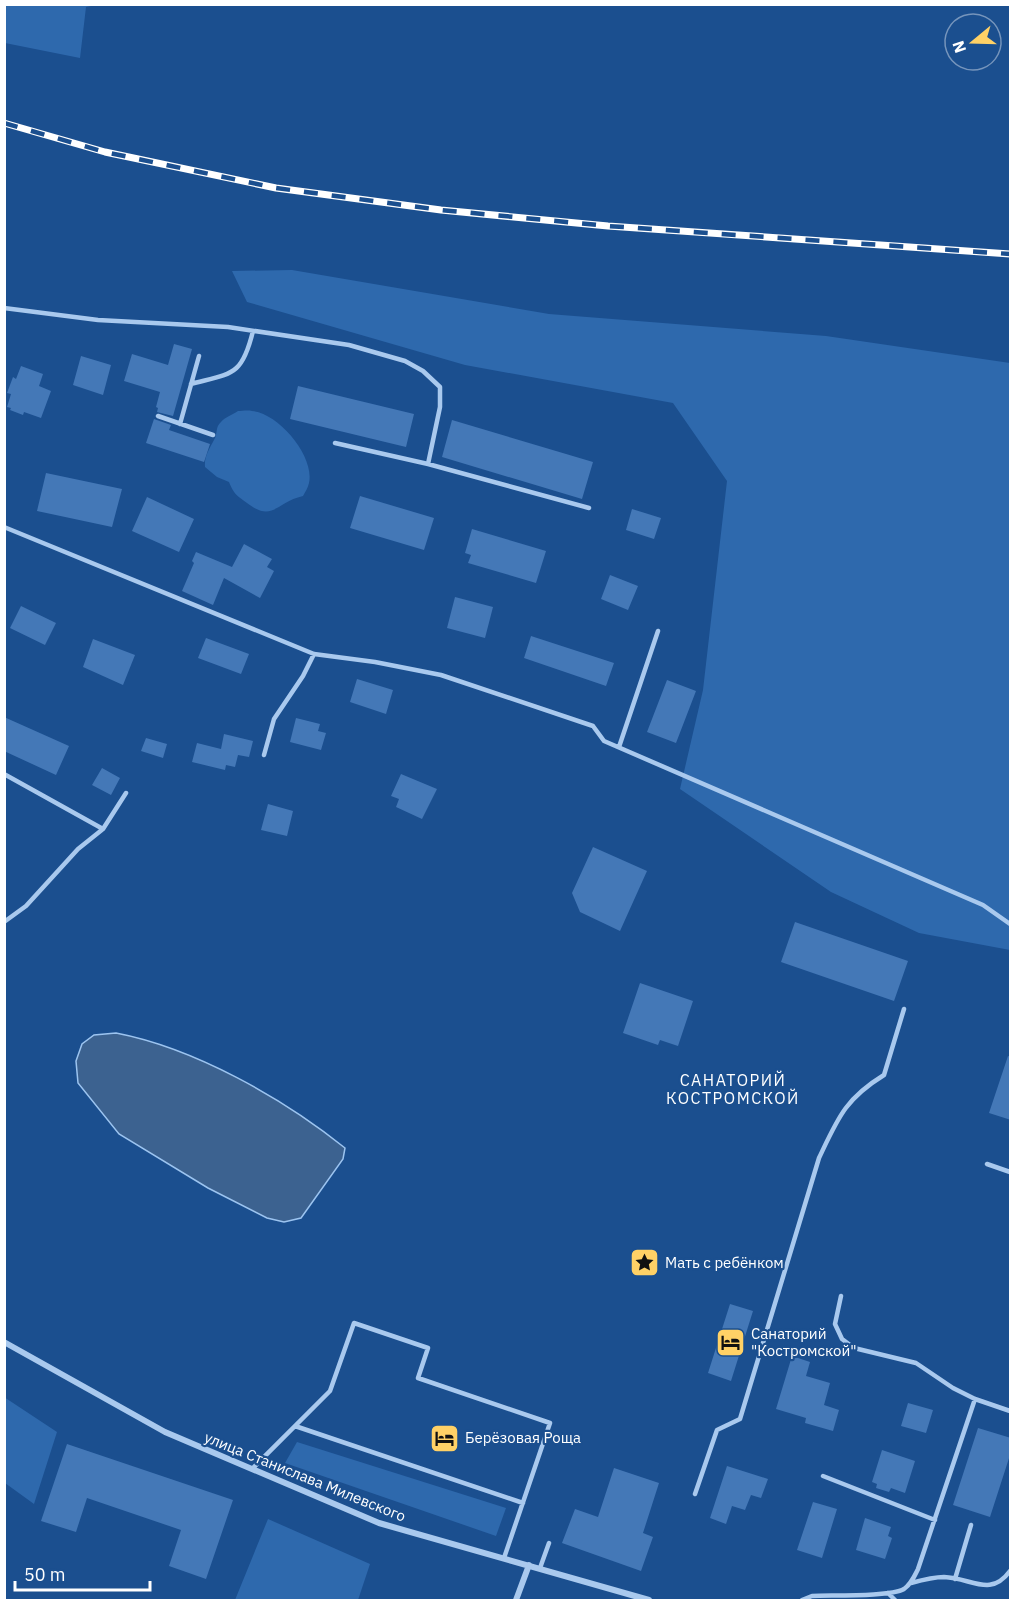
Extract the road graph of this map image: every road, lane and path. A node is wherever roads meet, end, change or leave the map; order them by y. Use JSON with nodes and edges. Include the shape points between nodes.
{"nodes":[{"id":1,"x":4,"y":308,"type":"edge"},
{"id":2,"x":253,"y":331,"type":"junction"},
{"id":3,"x":199,"y":356,"type":"dead end"},
{"id":4,"x":191,"y":384,"type":"junction"},
{"id":5,"x":158,"y":416,"type":"dead end"},
{"id":6,"x":180,"y":424,"type":"junction"},
{"id":7,"x":213,"y":435,"type":"dead end"},
{"id":8,"x":335,"y":443,"type":"dead end"},
{"id":9,"x":428,"y":464,"type":"junction"},
{"id":10,"x":589,"y":508,"type":"dead end"},
{"id":11,"x":4,"y":527,"type":"edge"},
{"id":12,"x":658,"y":631,"type":"dead end"},
{"id":13,"x":314,"y":654,"type":"junction"},
{"id":14,"x":619,"y":747,"type":"junction"},
{"id":15,"x":264,"y":755,"type":"dead end"},
{"id":16,"x":4,"y":774,"type":"edge"},
{"id":17,"x":126,"y":793,"type":"dead end"},
{"id":18,"x":103,"y":830,"type":"junction"},
{"id":19,"x":4,"y":922,"type":"edge"},
{"id":20,"x":1011,"y":924,"type":"edge"},
{"id":21,"x":904,"y":1010,"type":"dead end"},
{"id":22,"x":987,"y":1164,"type":"dead end"},
{"id":23,"x":1011,"y":1172,"type":"edge"},
{"id":24,"x":841,"y":1296,"type":"dead end"},
{"id":25,"x":4,"y":1342,"type":"edge"},
{"id":26,"x":975,"y":1399,"type":"junction"},
{"id":27,"x":1011,"y":1411,"type":"edge"},
{"id":28,"x":295,"y":1426,"type":"junction"},
{"id":29,"x":252,"y":1469,"type":"junction"},
{"id":30,"x":823,"y":1476,"type":"dead end"},
{"id":31,"x":695,"y":1494,"type":"dead end"},
{"id":32,"x":523,"y":1503,"type":"junction"},
{"id":33,"x":935,"y":1520,"type":"junction"},
{"id":34,"x":971,"y":1525,"type":"dead end"},
{"id":35,"x":549,"y":1543,"type":"dead end"},
{"id":36,"x":504,"y":1558,"type":"junction"},
{"id":37,"x":530,"y":1565,"type":"junction"},
{"id":38,"x":540,"y":1568,"type":"junction"},
{"id":39,"x":1011,"y":1571,"type":"edge"},
{"id":40,"x":955,"y":1579,"type":"junction"},
{"id":41,"x":911,"y":1583,"type":"junction"},
{"id":42,"x":888,"y":1593,"type":"junction"},
{"id":43,"x":516,"y":1600,"type":"edge"},
{"id":44,"x":649,"y":1600,"type":"edge"},
{"id":45,"x":802,"y":1600,"type":"edge"},
{"id":46,"x":895,"y":1600,"type":"edge"}],
"edges":[{"from":1,"to":2,"type":"lane","via":[[98,320]]},
{"from":2,"to":4,"type":"lane","via":[[244,360],[235,370]]},
{"from":2,"to":9,"type":"lane","via":[[349,345],[405,361],[423,371],[440,387],[440,407]]},
{"from":3,"to":4,"type":"lane"},
{"from":4,"to":6,"type":"lane"},
{"from":5,"to":6,"type":"lane"},
{"from":6,"to":7,"type":"lane"},
{"from":8,"to":9,"type":"lane"},
{"from":9,"to":10,"type":"lane"},
{"from":11,"to":13,"type":"lane"},
{"from":12,"to":14,"type":"lane"},
{"from":13,"to":14,"type":"lane","via":[[441,675],[593,726],[604,741]]},
{"from":13,"to":15,"type":"lane","via":[[274,719]]},
{"from":14,"to":20,"type":"lane","via":[[983,905]]},
{"from":16,"to":18,"type":"lane"},
{"from":17,"to":18,"type":"lane"},
{"from":18,"to":19,"type":"lane","via":[[78,849],[26,906]]},
{"from":21,"to":31,"type":"lane","via":[[884,1075],[848,1103],[819,1158],[741,1419],[717,1430]]},
{"from":22,"to":23,"type":"lane"},
{"from":24,"to":26,"type":"lane","via":[[835,1324],[842,1339],[854,1348],[916,1363]]},
{"from":25,"to":29,"type":"street","name":"улица Станислава Милевского","via":[[165,1432]]},
{"from":26,"to":27,"type":"lane"},
{"from":26,"to":33,"type":"lane"},
{"from":28,"to":29,"type":"lane"},
{"from":28,"to":32,"type":"lane"},
{"from":28,"to":32,"type":"lane","via":[[330,1391],[354,1323],[428,1348],[418,1378],[550,1423]]},
{"from":29,"to":36,"type":"street","name":"улица Станислава Милевского","via":[[379,1523]]},
{"from":30,"to":33,"type":"lane"},
{"from":32,"to":36,"type":"lane"},
{"from":33,"to":41,"type":"lane"},
{"from":34,"to":40,"type":"lane"},
{"from":35,"to":38,"type":"lane"},
{"from":36,"to":37,"type":"street","name":"улица Станислава Милевского"},
{"from":37,"to":38,"type":"street","name":"улица Станислава Милевского"},
{"from":37,"to":43,"type":"street"},
{"from":38,"to":44,"type":"street","name":"улица Станислава Милевского"},
{"from":39,"to":40,"type":"lane","via":[[1003,1581],[990,1586]]},
{"from":40,"to":41,"type":"lane"},
{"from":41,"to":42,"type":"lane"},
{"from":42,"to":45,"type":"lane","via":[[812,1596]]},
{"from":42,"to":46,"type":"lane"}]}
